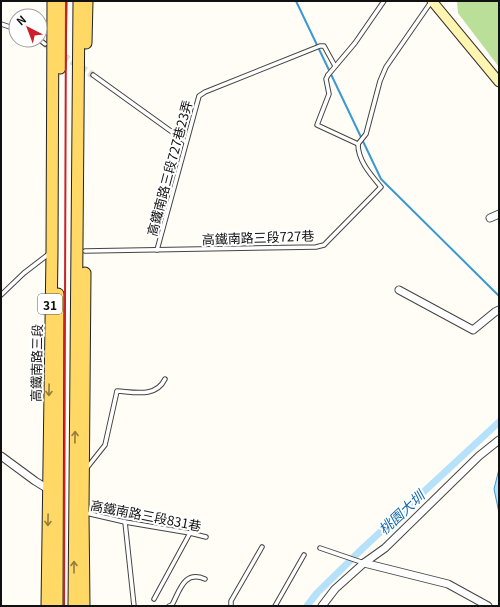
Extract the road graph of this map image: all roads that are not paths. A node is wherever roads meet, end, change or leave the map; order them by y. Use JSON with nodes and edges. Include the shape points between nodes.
{"nodes":[{"id":1,"x":53,"y":1,"type":"edge"},
{"id":2,"x":61,"y":1,"type":"edge"},
{"id":3,"x":79,"y":1,"type":"edge"},
{"id":4,"x":87,"y":1,"type":"edge"},
{"id":5,"x":384,"y":1,"type":"edge"},
{"id":6,"x":432,"y":1,"type":"edge"},
{"id":7,"x":331,"y":72,"type":"junction"},
{"id":8,"x":93,"y":75,"type":"tunnel mouth"},
{"id":9,"x":499,"y":82,"type":"edge"},
{"id":10,"x":186,"y":142,"type":"junction"},
{"id":11,"x":358,"y":144,"type":"junction"},
{"id":12,"x":499,"y":214,"type":"edge"},
{"id":13,"x":490,"y":218,"type":"dead end"},
{"id":14,"x":157,"y":250,"type":"junction"},
{"id":15,"x":85,"y":251,"type":"junction"},
{"id":16,"x":52,"y":252,"type":"junction"},
{"id":17,"x":399,"y":290,"type":"dead end"},
{"id":18,"x":1,"y":295,"type":"edge"},
{"id":19,"x":50,"y":310,"type":"junction"},
{"id":20,"x":499,"y":310,"type":"edge"},
{"id":21,"x":58,"y":338,"type":"junction"},
{"id":22,"x":165,"y":379,"type":"dead end"},
{"id":23,"x":499,"y":440,"type":"edge"},
{"id":24,"x":1,"y":456,"type":"edge"},
{"id":25,"x":83,"y":473,"type":"junction"},
{"id":26,"x":48,"y":489,"type":"junction"},
{"id":27,"x":83,"y":512,"type":"junction"},
{"id":28,"x":124,"y":522,"type":"junction"},
{"id":29,"x":190,"y":533,"type":"junction"},
{"id":30,"x":206,"y":537,"type":"dead end"},
{"id":31,"x":262,"y":547,"type":"dead end"},
{"id":32,"x":320,"y":548,"type":"dead end"},
{"id":33,"x":304,"y":555,"type":"dead end"},
{"id":34,"x":364,"y":563,"type":"junction"},
{"id":35,"x":205,"y":579,"type":"dead end"},
{"id":36,"x":154,"y":599,"type":"dead end"},
{"id":37,"x":47,"y":606,"type":"edge"},
{"id":38,"x":57,"y":606,"type":"edge"},
{"id":39,"x":74,"y":606,"type":"edge"},
{"id":40,"x":84,"y":606,"type":"edge"},
{"id":41,"x":134,"y":606,"type":"edge"},
{"id":42,"x":169,"y":606,"type":"edge"},
{"id":43,"x":231,"y":606,"type":"edge"},
{"id":44,"x":275,"y":606,"type":"edge"},
{"id":45,"x":322,"y":606,"type":"edge"},
{"id":46,"x":488,"y":606,"type":"edge"}],
"edges":[{"from":1,"to":16,"type":"main road","name":"高鐵南路三段","number":"31"},
{"from":2,"to":21,"type":"main road","name":"高鐵南路三段","number":"31"},
{"from":39,"to":3,"type":"main road","number":"31","one_way":true},
{"from":4,"to":15,"type":"main road"},
{"from":5,"to":7,"type":"lane"},
{"from":6,"to":9,"type":"street"},
{"from":6,"to":11,"type":"lane","via":[[386,67],[366,134]]},
{"from":7,"to":10,"type":"lane","name":"高鐵南路三段727巷23弄","via":[[324,46],[320,46],[199,96]]},
{"from":7,"to":11,"type":"lane","via":[[326,79],[329,94],[317,125]]},
{"from":8,"to":10,"type":"lane"},
{"from":10,"to":14,"type":"lane","name":"高鐵南路三段727巷23弄"},
{"from":11,"to":14,"type":"lane","name":"高鐵南路三段727巷","via":[[358,150],[369,172],[381,187],[324,245]]},
{"from":12,"to":13,"type":"street"},
{"from":14,"to":15,"type":"lane","name":"高鐵南路三段727巷"},
{"from":15,"to":25,"type":"main road"},
{"from":16,"to":18,"type":"lane"},
{"from":16,"to":19,"type":"main road","name":"高鐵南路三段","number":"31"},
{"from":17,"to":20,"type":"street","via":[[473,330]]},
{"from":19,"to":21,"type":"main road"},
{"from":19,"to":26,"type":"main road","name":"高鐵南路三段","number":"31","one_way":true},
{"from":21,"to":38,"type":"main road","name":"高鐵南路三段","number":"31"},
{"from":22,"to":25,"type":"lane","via":[[154,391],[117,391],[105,445]]},
{"from":23,"to":34,"type":"street","via":[[479,456],[385,548]]},
{"from":24,"to":26,"type":"street"},
{"from":25,"to":27,"type":"main road"},
{"from":26,"to":37,"type":"main road","name":"高鐵南路三段","number":"31","one_way":true},
{"from":27,"to":28,"type":"lane","name":"高鐵南路三段831巷"},
{"from":27,"to":40,"type":"main road"},
{"from":28,"to":29,"type":"lane","name":"高鐵南路三段831巷"},
{"from":28,"to":41,"type":"lane"},
{"from":29,"to":30,"type":"lane","name":"高鐵南路三段831巷"},
{"from":29,"to":36,"type":"lane"},
{"from":31,"to":43,"type":"lane","via":[[231,601]]},
{"from":32,"to":34,"type":"lane"},
{"from":33,"to":44,"type":"lane"},
{"from":34,"to":45,"type":"street","via":[[335,589]]},
{"from":34,"to":46,"type":"street","via":[[448,584]]},
{"from":35,"to":42,"type":"lane","via":[[198,576],[185,580],[172,605]]}]}
